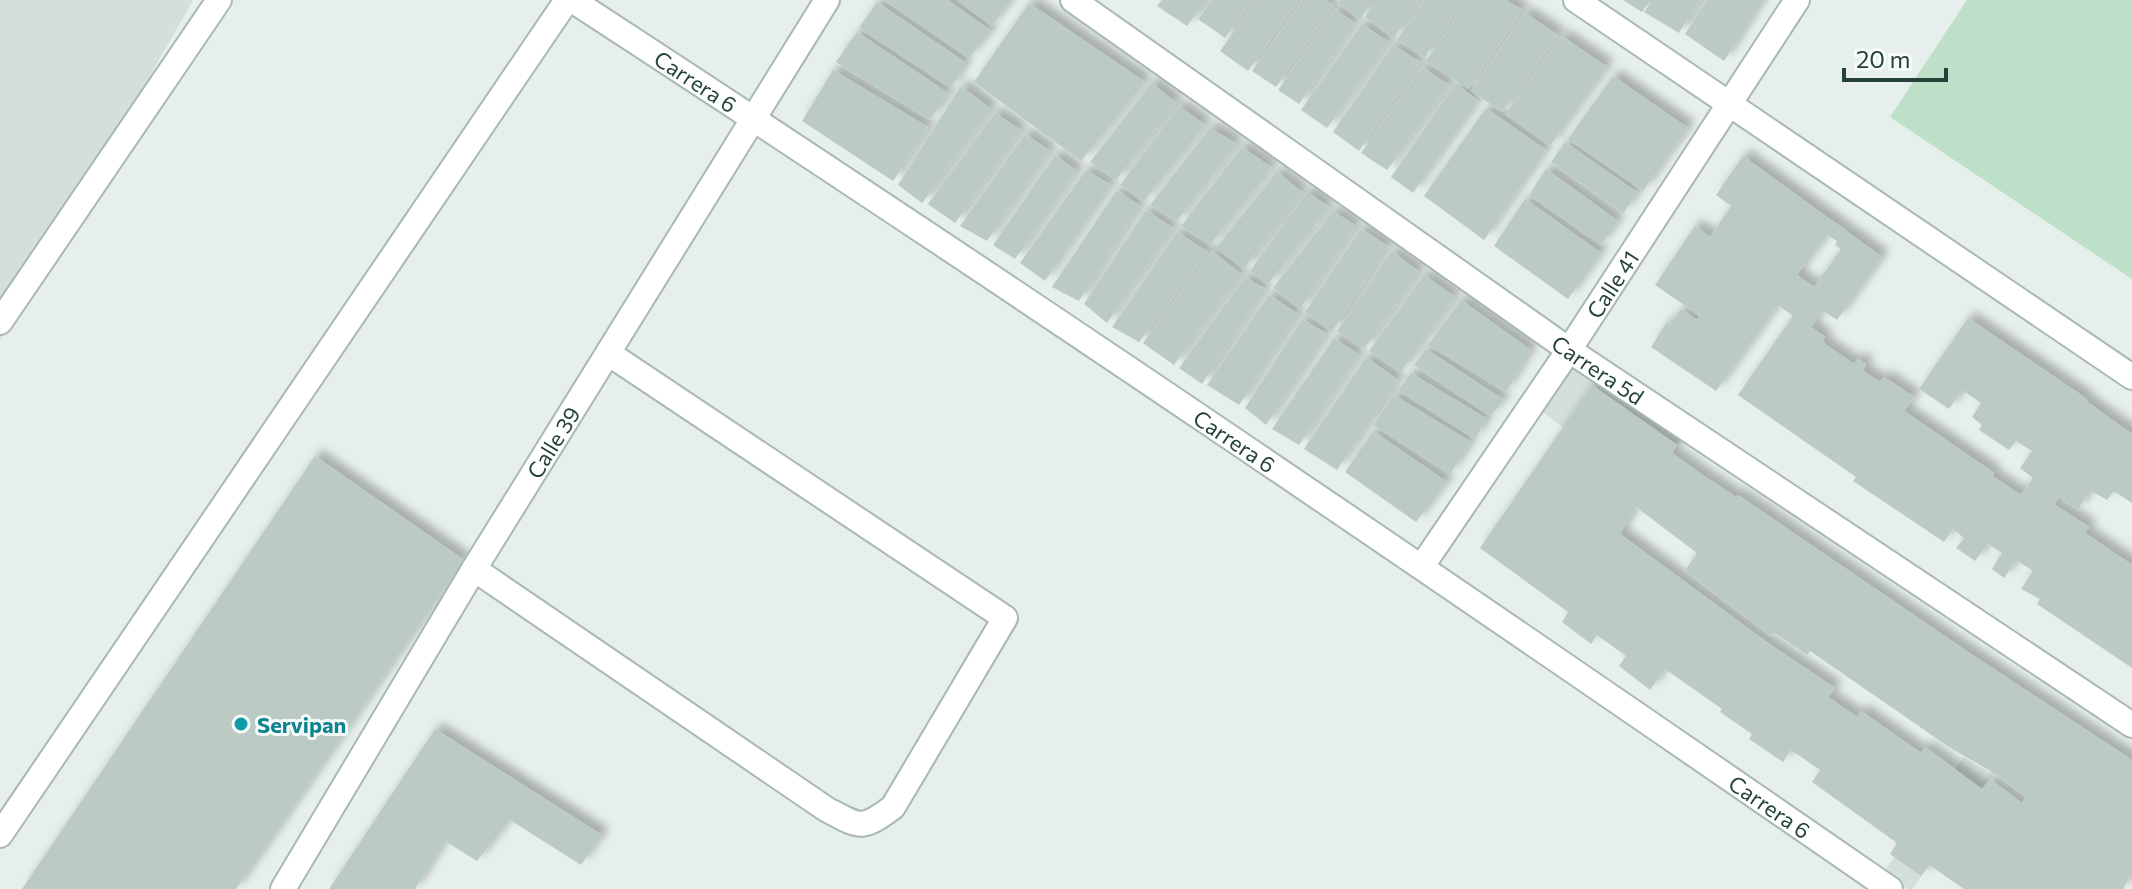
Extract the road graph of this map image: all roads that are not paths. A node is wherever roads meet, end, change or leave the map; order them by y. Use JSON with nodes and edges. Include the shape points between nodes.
{"nodes":[{"id":1,"x":219,"y":0,"type":"edge"},
{"id":2,"x":570,"y":0,"type":"edge"},
{"id":3,"x":827,"y":0,"type":"edge"},
{"id":4,"x":1073,"y":0,"type":"edge"},
{"id":5,"x":1576,"y":0,"type":"edge"},
{"id":6,"x":1797,"y":0,"type":"edge"},
{"id":7,"x":1729,"y":104,"type":"junction"},
{"id":8,"x":754,"y":118,"type":"junction"},
{"id":9,"x":0,"y":322,"type":"edge"},
{"id":10,"x":1569,"y":350,"type":"junction"},
{"id":11,"x":608,"y":353,"type":"junction"},
{"id":12,"x":2132,"y":377,"type":"edge"},
{"id":13,"x":1422,"y":566,"type":"junction"},
{"id":14,"x":474,"y":569,"type":"junction"},
{"id":15,"x":2132,"y":725,"type":"edge"},
{"id":16,"x":0,"y":835,"type":"edge"},
{"id":17,"x":283,"y":889,"type":"edge"},
{"id":18,"x":1890,"y":889,"type":"edge"}],
"edges":[{"from":1,"to":9,"type":"street"},
{"from":2,"to":8,"type":"street","name":"Carrera 6"},
{"from":2,"to":16,"type":"street"},
{"from":3,"to":8,"type":"street","name":"Calle 39"},
{"from":4,"to":10,"type":"street","name":"Carrera 5d"},
{"from":5,"to":7,"type":"street"},
{"from":6,"to":7,"type":"street","name":"Calle 41"},
{"from":7,"to":10,"type":"street","name":"Calle 41"},
{"from":7,"to":12,"type":"street"},
{"from":8,"to":11,"type":"street","name":"Calle 39"},
{"from":8,"to":13,"type":"street","name":"Carrera 6"},
{"from":10,"to":13,"type":"street","name":"Calle 41"},
{"from":10,"to":15,"type":"street","name":"Carrera 5d"},
{"from":11,"to":14,"type":"street","name":"Calle 39"},
{"from":11,"to":14,"type":"street","via":[[1005,618],[893,807],[871,823],[855,824],[826,809]]},
{"from":13,"to":18,"type":"street","name":"Carrera 6"},
{"from":14,"to":17,"type":"street","name":"Calle 39"}]}
